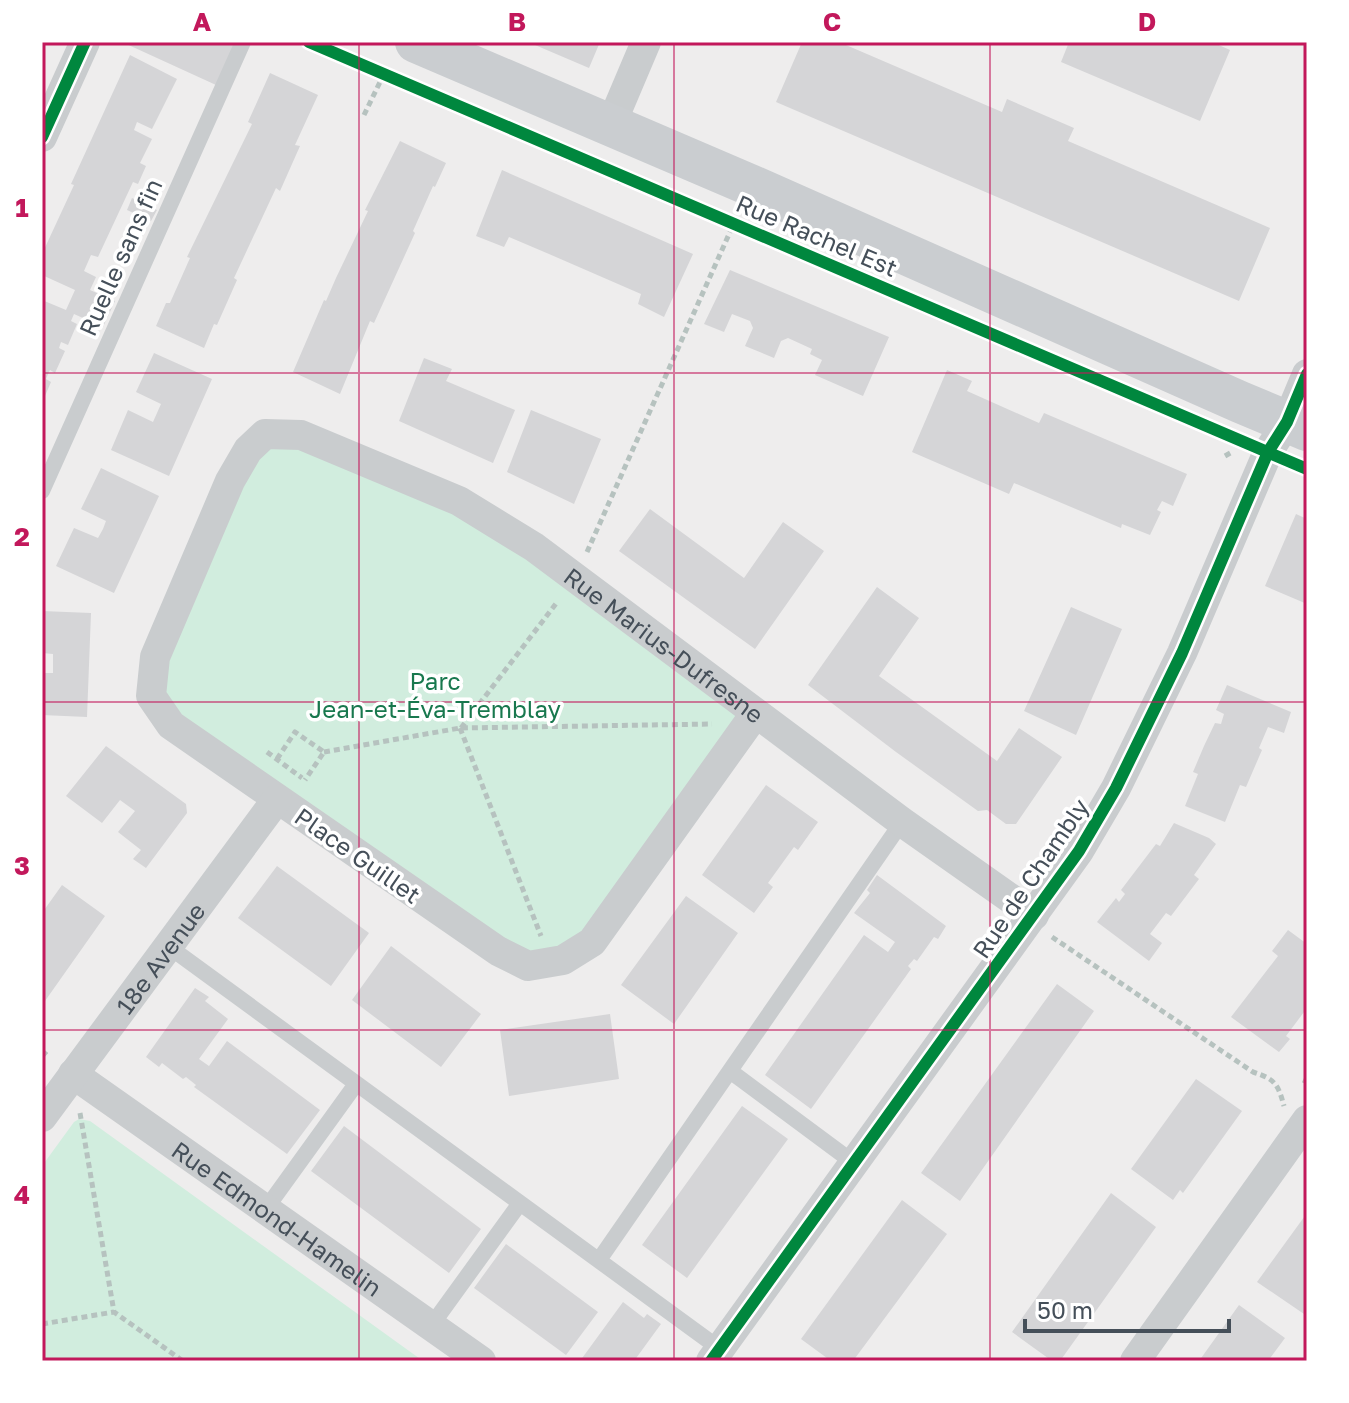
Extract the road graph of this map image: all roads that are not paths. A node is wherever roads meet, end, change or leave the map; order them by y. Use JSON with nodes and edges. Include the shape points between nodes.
{"nodes":[{"id":1,"x":85,"y":42,"type":"edge"},
{"id":2,"x":243,"y":42,"type":"edge"},
{"id":3,"x":416,"y":42,"type":"edge"},
{"id":4,"x":646,"y":42,"type":"edge"},
{"id":5,"x":610,"y":127,"type":"junction"},
{"id":6,"x":42,"y":137,"type":"edge"},
{"id":7,"x":1307,"y":374,"type":"edge"},
{"id":8,"x":1297,"y":426,"type":"edge"},
{"id":9,"x":265,"y":434,"type":"joint"},
{"id":10,"x":42,"y":491,"type":"edge"},
{"id":11,"x":755,"y":714,"type":"junction"},
{"id":12,"x":277,"y":799,"type":"junction"},
{"id":13,"x":902,"y":822,"type":"junction"},
{"id":14,"x":1043,"y":926,"type":"junction"},
{"id":15,"x":168,"y":946,"type":"junction"},
{"id":16,"x":730,"y":1071,"type":"junction"},
{"id":17,"x":73,"y":1074,"type":"junction"},
{"id":18,"x":356,"y":1084,"type":"junction"},
{"id":19,"x":1295,"y":1113,"type":"edge"},
{"id":20,"x":42,"y":1117,"type":"edge"},
{"id":21,"x":854,"y":1163,"type":"junction"},
{"id":22,"x":520,"y":1203,"type":"junction"},
{"id":23,"x":265,"y":1210,"type":"junction"},
{"id":24,"x":599,"y":1260,"type":"junction"},
{"id":25,"x":431,"y":1326,"type":"junction"},
{"id":26,"x":716,"y":1355,"type":"edge"},
{"id":27,"x":481,"y":1361,"type":"edge"},
{"id":28,"x":1135,"y":1361,"type":"edge"}],
"edges":[{"from":1,"to":6,"type":"street"},
{"from":2,"to":10,"type":"lane","name":"Ruelle sans fin"},
{"from":3,"to":5,"type":"main road","name":"Rue Rachel Est"},
{"from":4,"to":5,"type":"street"},
{"from":5,"to":8,"type":"main road","name":"Rue Rachel Est"},
{"from":7,"to":8,"type":"street","name":"Rue de Chambly"},
{"from":8,"to":14,"type":"street","name":"Rue de Chambly","via":[[1268,452],[1182,653]]},
{"from":9,"to":11,"type":"street","name":"Rue Marius-Dufresne","via":[[301,435],[459,501],[534,547]]},
{"from":9,"to":12,"type":"street","name":"Place Guillet","via":[[248,450],[230,481],[155,657],[151,696],[171,725]]},
{"from":11,"to":12,"type":"street","name":"Place Guillet","via":[[592,942],[554,962],[528,966],[498,951]]},
{"from":11,"to":13,"type":"street","name":"Rue Marius-Dufresne"},
{"from":12,"to":15,"type":"street","name":"18e Avenue"},
{"from":13,"to":14,"type":"street","name":"Rue Marius-Dufresne"},
{"from":13,"to":16,"type":"lane"},
{"from":14,"to":21,"type":"street","name":"Rue de Chambly"},
{"from":15,"to":17,"type":"street","name":"18e Avenue"},
{"from":15,"to":18,"type":"lane"},
{"from":16,"to":21,"type":"lane"},
{"from":16,"to":24,"type":"lane"},
{"from":17,"to":20,"type":"street","name":"18e Avenue"},
{"from":17,"to":23,"type":"street","name":"Rue Edmond-Hamelin"},
{"from":18,"to":22,"type":"lane"},
{"from":18,"to":23,"type":"lane"},
{"from":19,"to":28,"type":"street"},
{"from":21,"to":26,"type":"street","name":"Rue de Chambly"},
{"from":22,"to":24,"type":"lane"},
{"from":22,"to":25,"type":"lane"},
{"from":23,"to":25,"type":"street","name":"Rue Edmond-Hamelin"},
{"from":24,"to":26,"type":"lane"},
{"from":25,"to":27,"type":"street","name":"Rue Edmond-Hamelin"}]}
